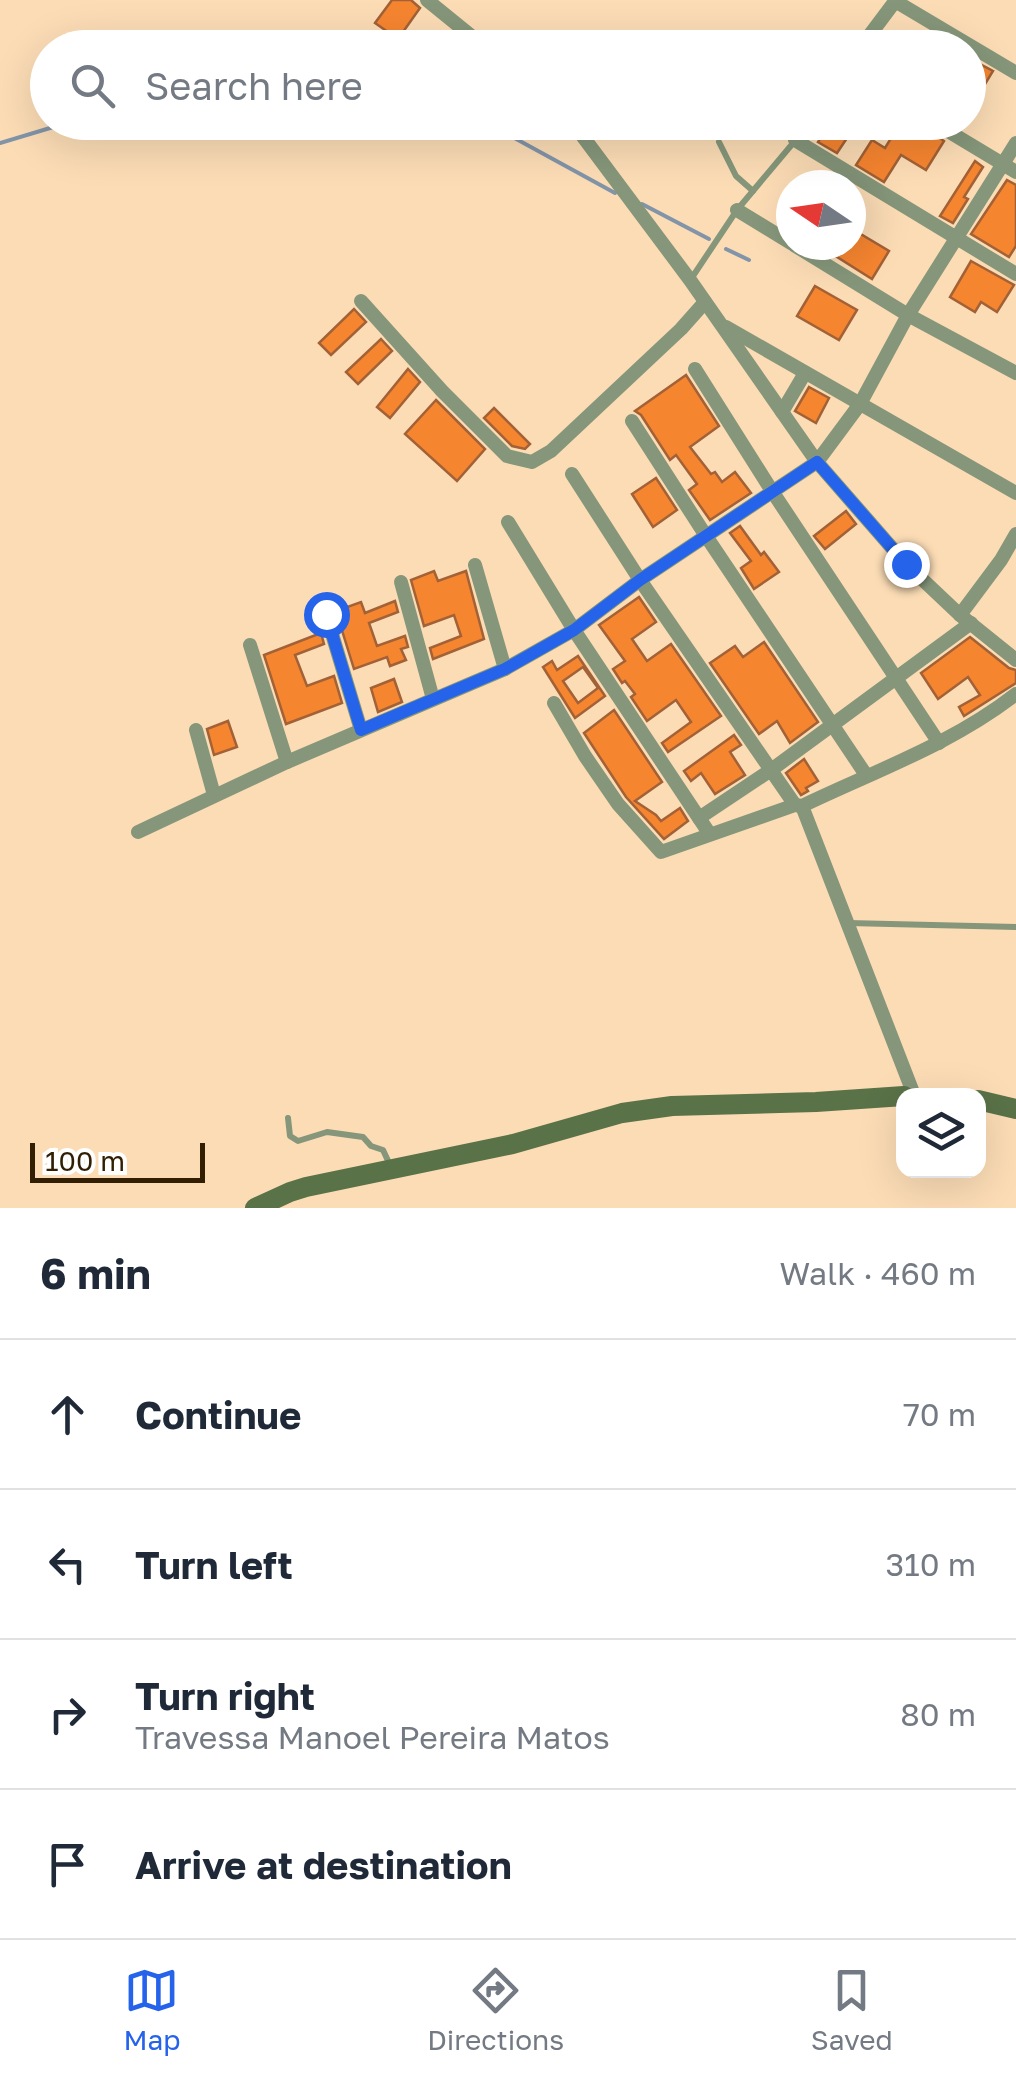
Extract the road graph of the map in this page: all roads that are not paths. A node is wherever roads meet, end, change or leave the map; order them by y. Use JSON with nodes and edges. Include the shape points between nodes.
{"nodes":[{"id":1,"x":427,"y":0,"type":"edge"},
{"id":2,"x":896,"y":1,"type":"edge"},
{"id":3,"x":464,"y":30,"type":"edge"},
{"id":4,"x":874,"y":30,"type":"edge"},
{"id":5,"x":944,"y":30,"type":"edge"},
{"id":6,"x":986,"y":55,"type":"edge"},
{"id":7,"x":1016,"y":73,"type":"edge"},
{"id":8,"x":585,"y":140,"type":"edge"},
{"id":9,"x":795,"y":140,"type":"joint"},
{"id":10,"x":962,"y":140,"type":"edge"},
{"id":11,"x":719,"y":142,"type":"dead end"},
{"id":12,"x":1016,"y":143,"type":"edge"},
{"id":13,"x":1009,"y":169,"type":"edge"},
{"id":14,"x":753,"y":191,"type":"junction"},
{"id":15,"x":737,"y":210,"type":"junction"},
{"id":16,"x":776,"y":234,"type":"edge"},
{"id":17,"x":956,"y":239,"type":"junction"},
{"id":18,"x":819,"y":260,"type":"edge"},
{"id":19,"x":1016,"y":274,"type":"edge"},
{"id":20,"x":690,"y":280,"type":"junction"},
{"id":21,"x":361,"y":301,"type":"dead end"},
{"id":22,"x":705,"y":302,"type":"junction"},
{"id":23,"x":908,"y":315,"type":"junction"},
{"id":24,"x":720,"y":324,"type":"junction"},
{"id":25,"x":696,"y":369,"type":"dead end"},
{"id":26,"x":806,"y":373,"type":"junction"},
{"id":27,"x":1016,"y":374,"type":"edge"},
{"id":28,"x":860,"y":404,"type":"junction"},
{"id":29,"x":782,"y":412,"type":"junction"},
{"id":30,"x":632,"y":421,"type":"dead end"},
{"id":31,"x":817,"y":462,"type":"junction"},
{"id":32,"x":572,"y":474,"type":"dead end"},
{"id":33,"x":772,"y":491,"type":"junction"},
{"id":34,"x":1016,"y":493,"type":"edge"},
{"id":35,"x":508,"y":522,"type":"dead end"},
{"id":36,"x":1016,"y":534,"type":"edge"},
{"id":37,"x":706,"y":536,"type":"junction"},
{"id":38,"x":1001,"y":560,"type":"junction"},
{"id":39,"x":475,"y":565,"type":"dead end"},
{"id":40,"x":1016,"y":569,"type":"edge"},
{"id":41,"x":640,"y":580,"type":"junction"},
{"id":42,"x":401,"y":582,"type":"dead end"},
{"id":43,"x":326,"y":614,"type":"dead end"},
{"id":44,"x":965,"y":619,"type":"junction"},
{"id":45,"x":574,"y":630,"type":"junction"},
{"id":46,"x":250,"y":646,"type":"dead end"},
{"id":47,"x":1016,"y":660,"type":"edge"},
{"id":48,"x":505,"y":669,"type":"junction"},
{"id":49,"x":897,"y":679,"type":"junction"},
{"id":50,"x":1016,"y":694,"type":"edge"},
{"id":51,"x":433,"y":699,"type":"junction"},
{"id":52,"x":554,"y":703,"type":"dead end"},
{"id":53,"x":833,"y":724,"type":"junction"},
{"id":54,"x":196,"y":730,"type":"dead end"},
{"id":55,"x":361,"y":730,"type":"junction"},
{"id":56,"x":939,"y":743,"type":"junction"},
{"id":57,"x":287,"y":762,"type":"junction"},
{"id":58,"x":770,"y":770,"type":"junction"},
{"id":59,"x":866,"y":775,"type":"junction"},
{"id":60,"x":214,"y":795,"type":"junction"},
{"id":61,"x":799,"y":805,"type":"junction"},
{"id":62,"x":700,"y":818,"type":"junction"},
{"id":63,"x":138,"y":832,"type":"dead end"},
{"id":64,"x":710,"y":833,"type":"junction"},
{"id":65,"x":846,"y":924,"type":"junction"},
{"id":66,"x":1016,"y":927,"type":"edge"},
{"id":67,"x":911,"y":1088,"type":"edge"},
{"id":68,"x":896,"y":1097,"type":"edge"},
{"id":69,"x":986,"y":1102,"type":"edge"},
{"id":70,"x":1016,"y":1109,"type":"edge"},
{"id":71,"x":288,"y":1118,"type":"dead end"},
{"id":72,"x":392,"y":1171,"type":"junction"},
{"id":73,"x":255,"y":1208,"type":"edge"}],
"edges":[{"from":1,"to":3,"type":"street"},
{"from":2,"to":4,"type":"street"},
{"from":2,"to":5,"type":"street"},
{"from":6,"to":7,"type":"street"},
{"from":8,"to":20,"type":"street"},
{"from":9,"to":14,"type":"lane"},
{"from":9,"to":17,"type":"street"},
{"from":10,"to":13,"type":"street"},
{"from":11,"to":14,"type":"lane","via":[[736,176]]},
{"from":12,"to":13,"type":"street"},
{"from":13,"to":17,"type":"street"},
{"from":14,"to":15,"type":"lane"},
{"from":15,"to":16,"type":"street"},
{"from":15,"to":20,"type":"lane"},
{"from":17,"to":19,"type":"street"},
{"from":17,"to":23,"type":"street"},
{"from":18,"to":23,"type":"street"},
{"from":20,"to":22,"type":"street"},
{"from":21,"to":22,"type":"street","via":[[507,456],[532,462],[552,451]]},
{"from":22,"to":24,"type":"street"},
{"from":23,"to":27,"type":"street"},
{"from":23,"to":28,"type":"street"},
{"from":24,"to":26,"type":"street"},
{"from":24,"to":29,"type":"street"},
{"from":25,"to":33,"type":"street"},
{"from":26,"to":28,"type":"street"},
{"from":26,"to":29,"type":"street"},
{"from":28,"to":31,"type":"street"},
{"from":28,"to":34,"type":"street"},
{"from":29,"to":31,"type":"street"},
{"from":30,"to":37,"type":"street"},
{"from":31,"to":33,"type":"street"},
{"from":31,"to":44,"type":"street","via":[[906,564]]},
{"from":32,"to":41,"type":"street"},
{"from":33,"to":37,"type":"street"},
{"from":33,"to":49,"type":"street"},
{"from":35,"to":45,"type":"street"},
{"from":36,"to":38,"type":"street"},
{"from":37,"to":41,"type":"street"},
{"from":37,"to":53,"type":"street"},
{"from":38,"to":40,"type":"street"},
{"from":38,"to":44,"type":"street"},
{"from":39,"to":48,"type":"street"},
{"from":41,"to":45,"type":"street"},
{"from":41,"to":58,"type":"street"},
{"from":42,"to":51,"type":"street"},
{"from":43,"to":55,"type":"street"},
{"from":44,"to":47,"type":"street"},
{"from":44,"to":49,"type":"street"},
{"from":45,"to":48,"type":"street"},
{"from":45,"to":62,"type":"street"},
{"from":46,"to":57,"type":"street"},
{"from":48,"to":51,"type":"street"},
{"from":49,"to":53,"type":"street"},
{"from":49,"to":56,"type":"street"},
{"from":50,"to":56,"type":"street"},
{"from":51,"to":55,"type":"street"},
{"from":52,"to":64,"type":"street","via":[[618,804],[661,852]]},
{"from":53,"to":58,"type":"street"},
{"from":53,"to":59,"type":"street"},
{"from":54,"to":60,"type":"street"},
{"from":55,"to":57,"type":"street"},
{"from":56,"to":59,"type":"street"},
{"from":57,"to":60,"type":"street"},
{"from":58,"to":61,"type":"street"},
{"from":58,"to":62,"type":"street"},
{"from":59,"to":61,"type":"street"},
{"from":60,"to":63,"type":"street"},
{"from":61,"to":64,"type":"street"},
{"from":61,"to":65,"type":"street"},
{"from":62,"to":64,"type":"street"},
{"from":65,"to":66,"type":"lane"},
{"from":65,"to":67,"type":"street"},
{"from":68,"to":72,"type":"street","via":[[622,1113]]},
{"from":69,"to":70,"type":"street"},
{"from":71,"to":72,"type":"lane","via":[[290,1136],[298,1141],[326,1132],[364,1137],[383,1150]]},
{"from":72,"to":73,"type":"street","via":[[306,1187]]}]}
